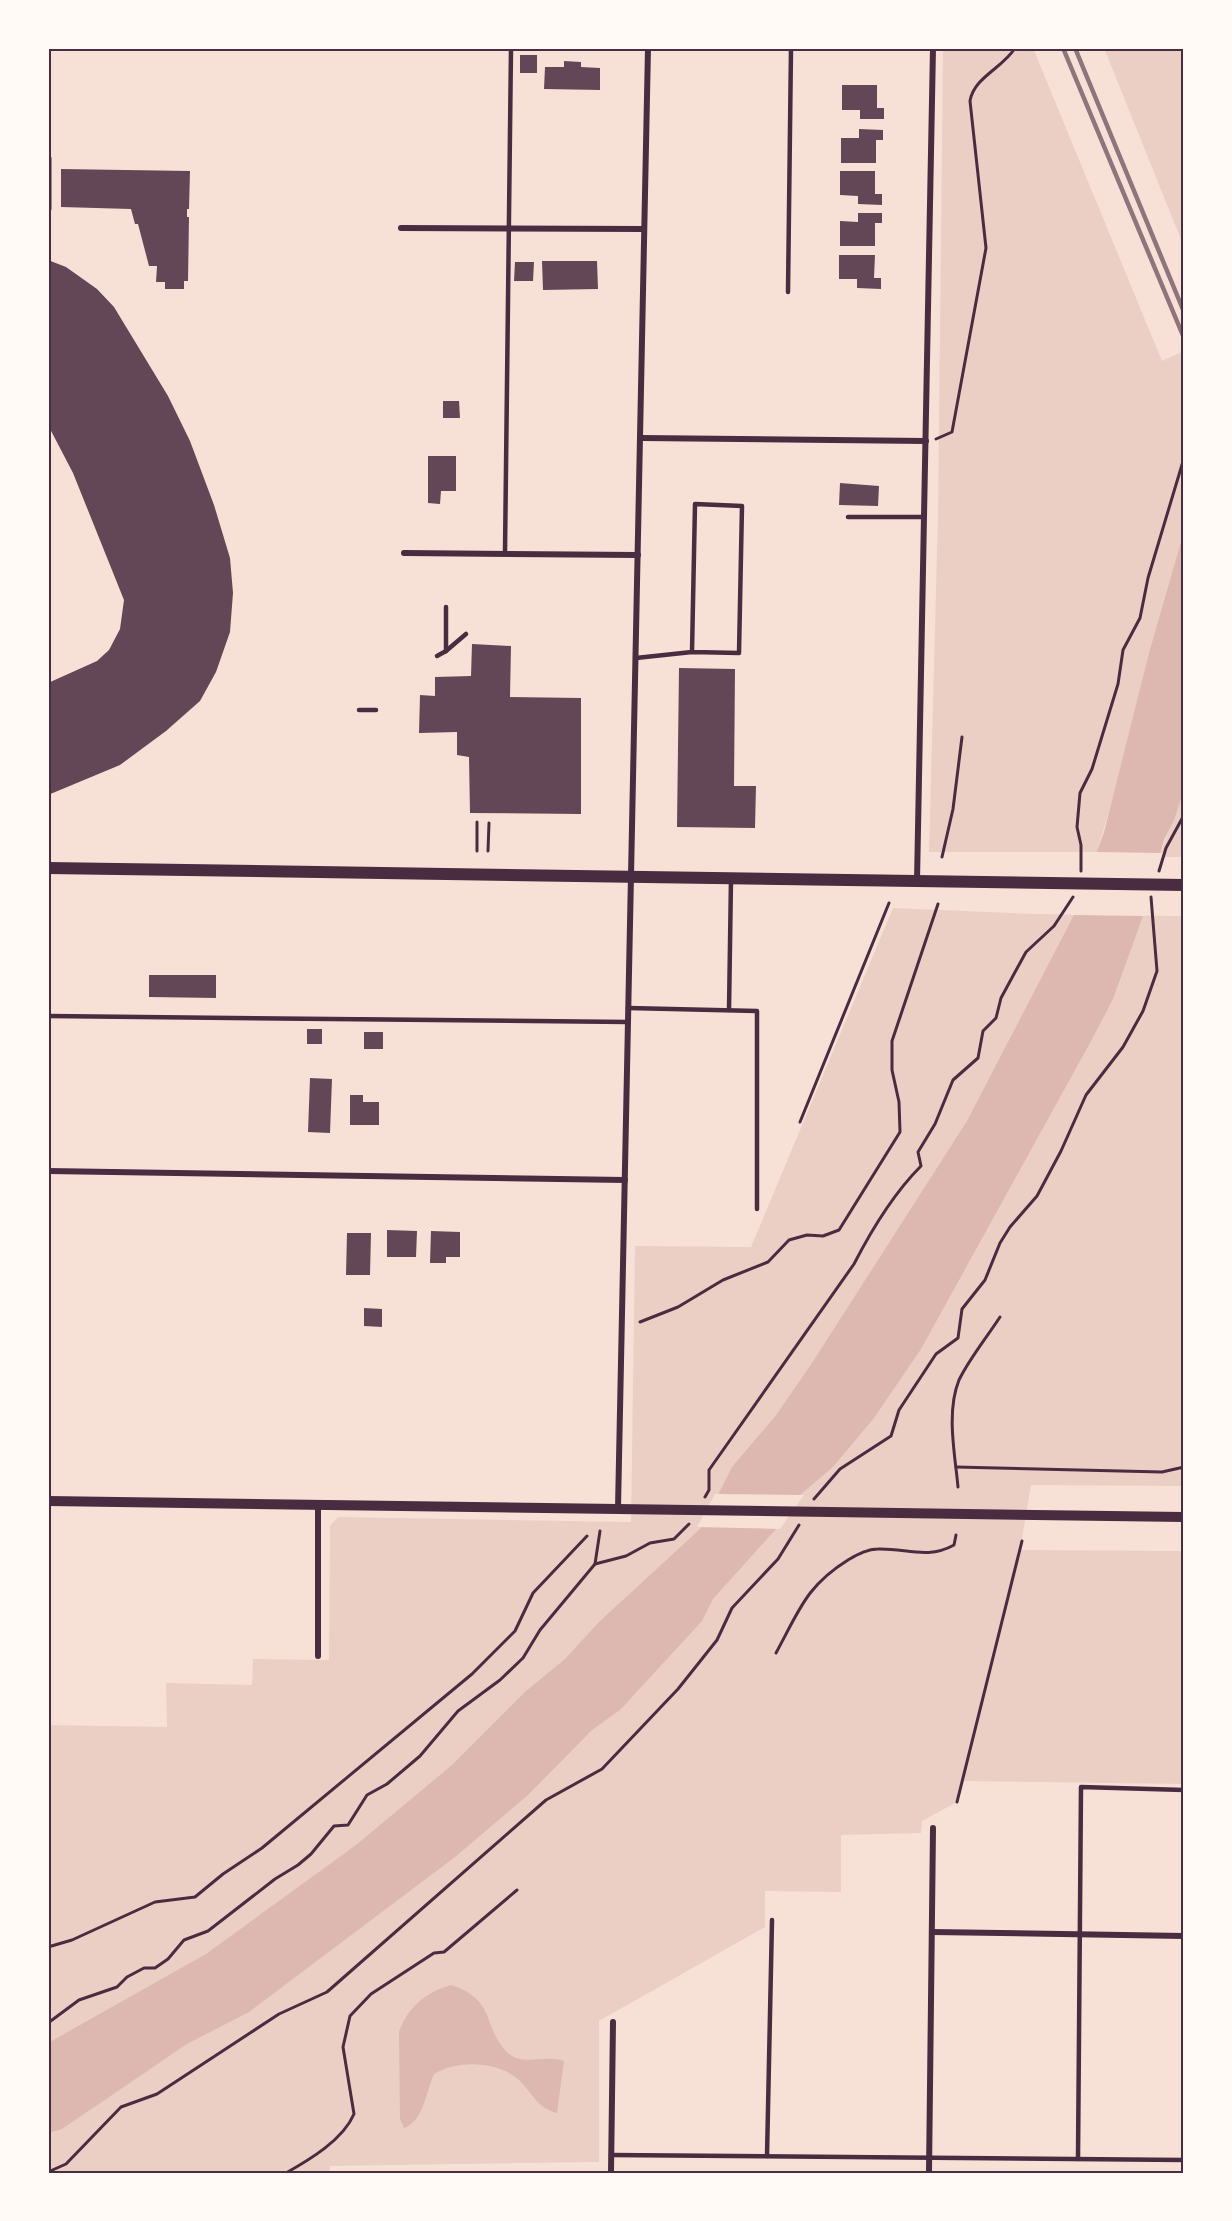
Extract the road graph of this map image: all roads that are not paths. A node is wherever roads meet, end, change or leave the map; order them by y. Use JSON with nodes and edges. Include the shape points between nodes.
{"nodes":[{"id":1,"x":511,"y":48,"type":"edge"},
{"id":2,"x":648,"y":48,"type":"edge"},
{"id":3,"x":791,"y":48,"type":"edge"},
{"id":4,"x":933,"y":48,"type":"edge"},
{"id":5,"x":401,"y":228,"type":"dead end"},
{"id":6,"x":509,"y":229,"type":"junction"},
{"id":7,"x":644,"y":229,"type":"junction"},
{"id":8,"x":788,"y":292,"type":"dead end"},
{"id":9,"x":641,"y":438,"type":"junction"},
{"id":10,"x":926,"y":441,"type":"junction"},
{"id":11,"x":848,"y":517,"type":"dead end"},
{"id":12,"x":924,"y":517,"type":"junction"},
{"id":13,"x":505,"y":552,"type":"junction"},
{"id":14,"x":404,"y":553,"type":"dead end"},
{"id":15,"x":638,"y":555,"type":"junction"},
{"id":16,"x":446,"y":607,"type":"dead end"},
{"id":17,"x":466,"y":634,"type":"dead end"},
{"id":18,"x":446,"y":651,"type":"junction"},
{"id":19,"x":692,"y":652,"type":"junction"},
{"id":20,"x":438,"y":656,"type":"dead end"},
{"id":21,"x":636,"y":658,"type":"junction"},
{"id":22,"x":359,"y":710,"type":"dead end"},
{"id":23,"x":376,"y":710,"type":"dead end"},
{"id":24,"x":48,"y":868,"type":"edge"},
{"id":25,"x":631,"y":878,"type":"junction"},
{"id":26,"x":731,"y":879,"type":"junction"},
{"id":27,"x":917,"y":881,"type":"junction"},
{"id":28,"x":1184,"y":885,"type":"edge"},
{"id":29,"x":628,"y":1008,"type":"junction"},
{"id":30,"x":729,"y":1010,"type":"junction"},
{"id":31,"x":48,"y":1016,"type":"edge"},
{"id":32,"x":628,"y":1022,"type":"junction"},
{"id":33,"x":48,"y":1171,"type":"edge"},
{"id":34,"x":625,"y":1180,"type":"junction"},
{"id":35,"x":757,"y":1209,"type":"dead end"},
{"id":36,"x":48,"y":1500,"type":"edge"},
{"id":37,"x":318,"y":1504,"type":"junction"},
{"id":38,"x":618,"y":1509,"type":"junction"},
{"id":39,"x":1184,"y":1517,"type":"edge"},
{"id":40,"x":318,"y":1656,"type":"dead end"},
{"id":41,"x":1184,"y":1790,"type":"edge"},
{"id":42,"x":933,"y":1828,"type":"dead end"},
{"id":43,"x":772,"y":1920,"type":"dead end"},
{"id":44,"x":932,"y":1932,"type":"junction"},
{"id":45,"x":1080,"y":1935,"type":"junction"},
{"id":46,"x":1184,"y":1936,"type":"edge"},
{"id":47,"x":613,"y":2022,"type":"dead end"},
{"id":48,"x":611,"y":2155,"type":"junction"},
{"id":49,"x":767,"y":2156,"type":"junction"},
{"id":50,"x":929,"y":2158,"type":"junction"},
{"id":51,"x":1078,"y":2159,"type":"junction"},
{"id":52,"x":1184,"y":2160,"type":"edge"},
{"id":53,"x":611,"y":2173,"type":"edge"},
{"id":54,"x":929,"y":2173,"type":"edge"}],
"edges":[{"from":1,"to":6,"type":"lane"},
{"from":2,"to":7,"type":"street"},
{"from":3,"to":8,"type":"lane"},
{"from":4,"to":10,"type":"street"},
{"from":5,"to":6,"type":"street"},
{"from":6,"to":7,"type":"street"},
{"from":6,"to":13,"type":"lane"},
{"from":7,"to":9,"type":"street"},
{"from":9,"to":10,"type":"street"},
{"from":9,"to":15,"type":"street"},
{"from":10,"to":12,"type":"street"},
{"from":11,"to":12,"type":"lane"},
{"from":12,"to":27,"type":"street"},
{"from":13,"to":14,"type":"street"},
{"from":13,"to":15,"type":"street"},
{"from":15,"to":21,"type":"street"},
{"from":16,"to":18,"type":"lane"},
{"from":17,"to":18,"type":"lane"},
{"from":18,"to":20,"type":"lane"},
{"from":19,"to":19,"type":"lane","via":[[739,652],[742,506],[695,504]]},
{"from":19,"to":21,"type":"lane"},
{"from":21,"to":25,"type":"street"},
{"from":22,"to":23,"type":"lane"},
{"from":24,"to":25,"type":"main road"},
{"from":25,"to":26,"type":"main road"},
{"from":25,"to":29,"type":"street"},
{"from":26,"to":27,"type":"main road"},
{"from":26,"to":30,"type":"lane"},
{"from":27,"to":28,"type":"main road"},
{"from":29,"to":30,"type":"lane"},
{"from":29,"to":32,"type":"street"},
{"from":30,"to":35,"type":"lane","via":[[757,1011]]},
{"from":31,"to":32,"type":"lane"},
{"from":32,"to":34,"type":"street"},
{"from":33,"to":34,"type":"street"},
{"from":34,"to":38,"type":"street"},
{"from":36,"to":37,"type":"street"},
{"from":37,"to":38,"type":"street"},
{"from":37,"to":40,"type":"street"},
{"from":38,"to":39,"type":"street"},
{"from":41,"to":45,"type":"lane","via":[[1081,1787]]},
{"from":42,"to":44,"type":"street"},
{"from":43,"to":49,"type":"lane"},
{"from":44,"to":45,"type":"street"},
{"from":44,"to":50,"type":"street"},
{"from":45,"to":46,"type":"street"},
{"from":45,"to":51,"type":"lane"},
{"from":47,"to":48,"type":"street"},
{"from":48,"to":49,"type":"lane"},
{"from":48,"to":53,"type":"street"},
{"from":49,"to":50,"type":"lane"},
{"from":50,"to":51,"type":"lane"},
{"from":50,"to":54,"type":"street"},
{"from":51,"to":52,"type":"lane"}]}
